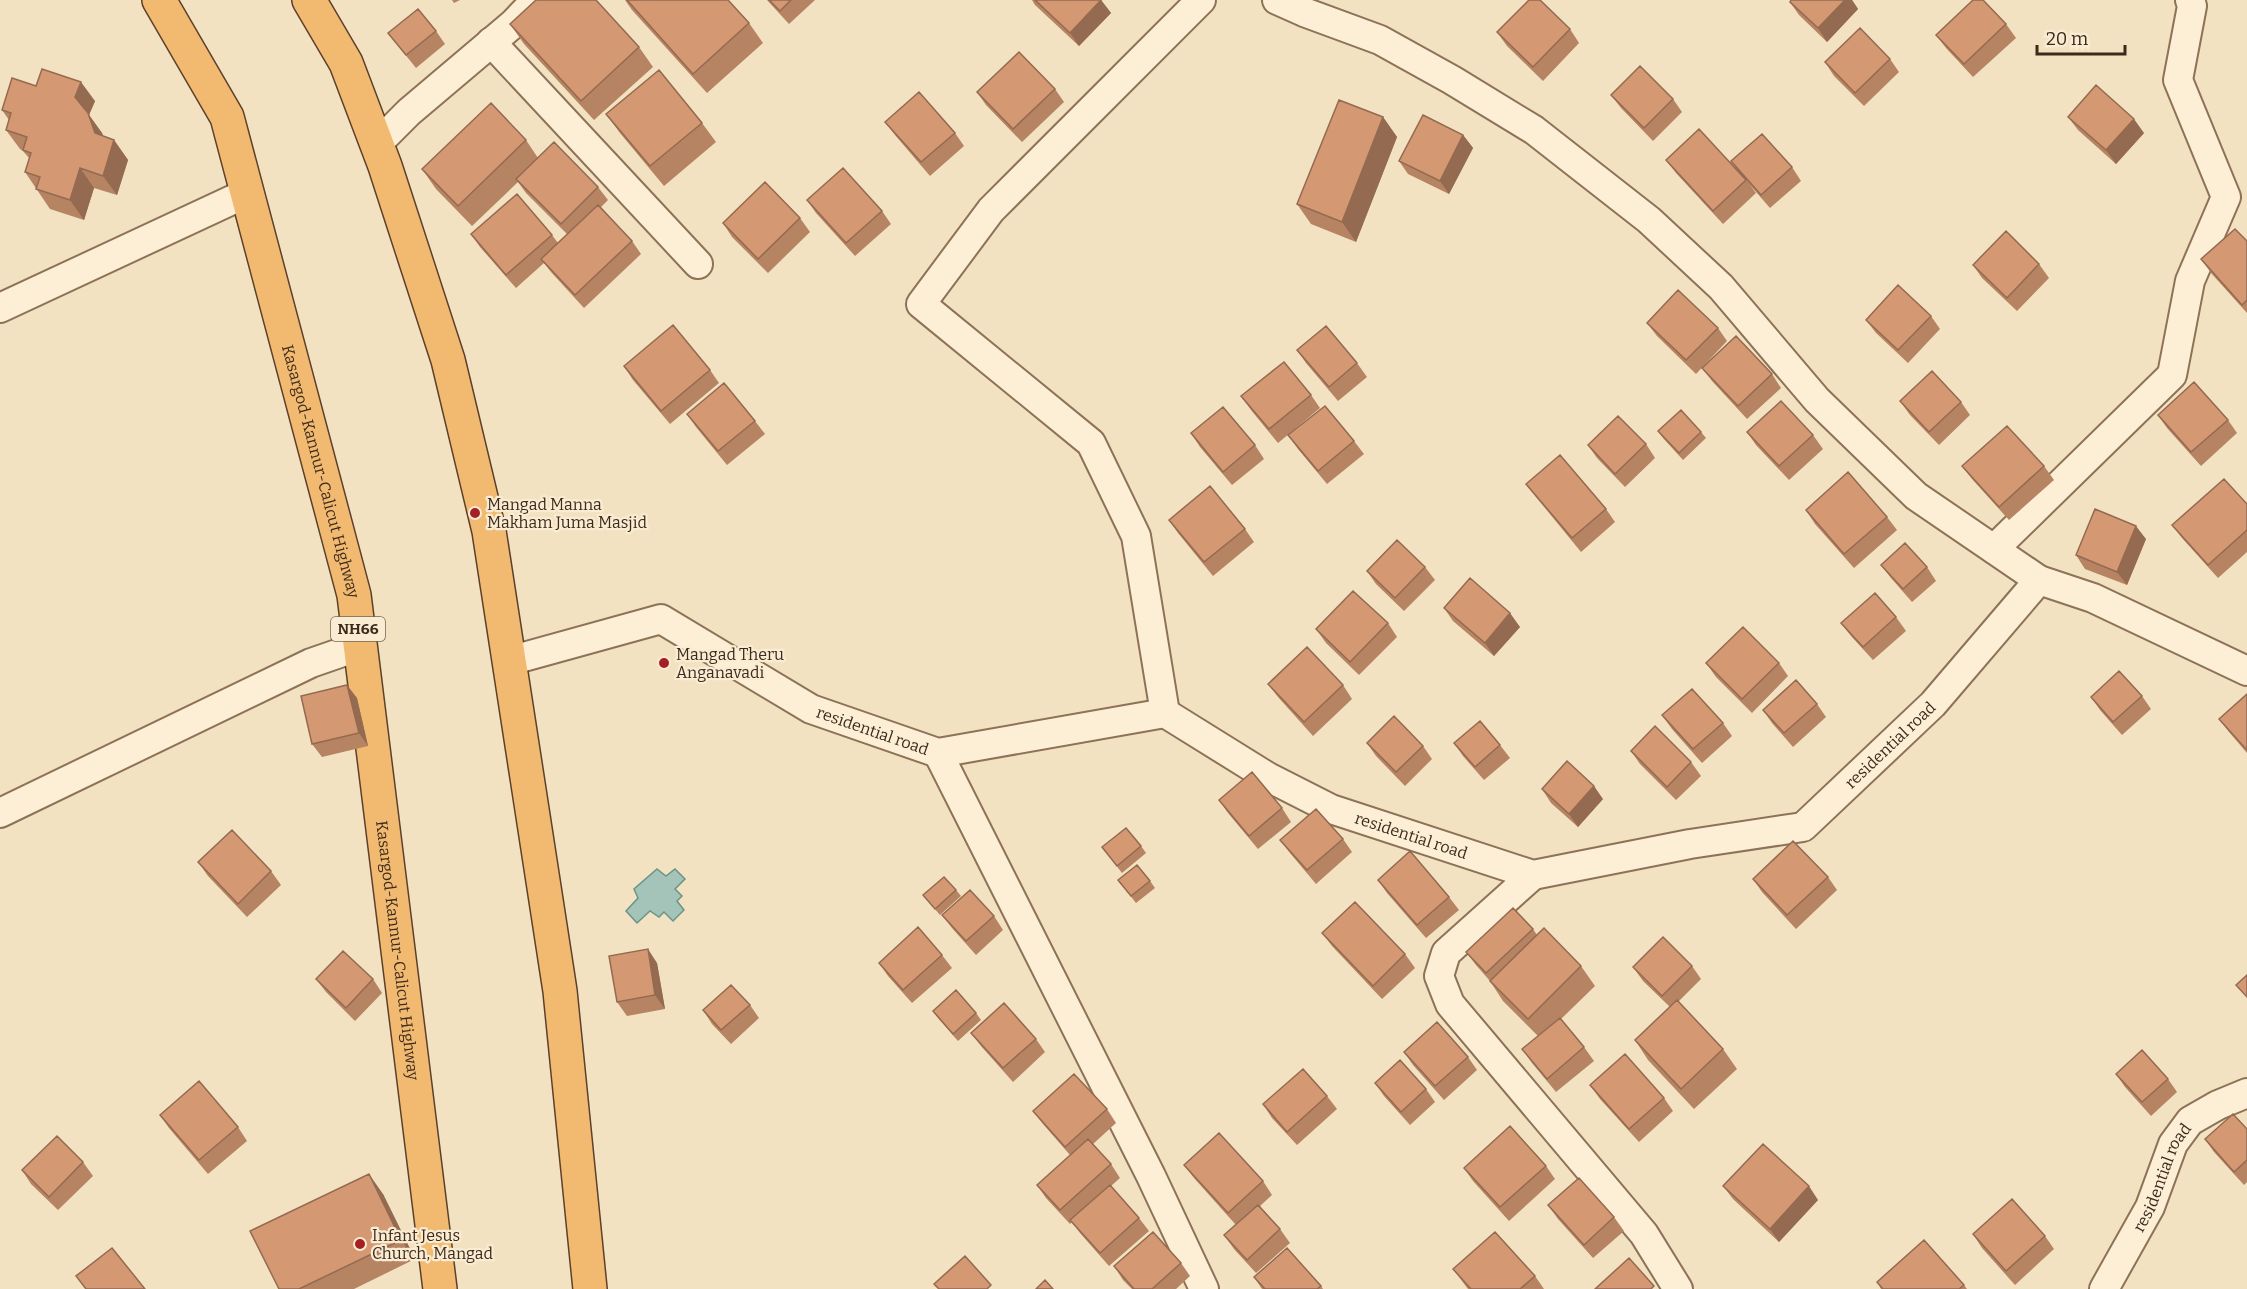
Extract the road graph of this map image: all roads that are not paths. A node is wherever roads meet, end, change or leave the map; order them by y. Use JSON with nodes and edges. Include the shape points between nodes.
{"nodes":[{"id":1,"x":159,"y":0,"type":"edge"},
{"id":2,"x":309,"y":0,"type":"edge"},
{"id":3,"x":536,"y":0,"type":"edge"},
{"id":4,"x":1201,"y":0,"type":"edge"},
{"id":5,"x":1277,"y":0,"type":"edge"},
{"id":6,"x":2190,"y":0,"type":"edge"},
{"id":7,"x":491,"y":42,"type":"junction"},
{"id":8,"x":377,"y":144,"type":"junction"},
{"id":9,"x":247,"y":193,"type":"junction"},
{"id":10,"x":698,"y":264,"type":"dead end"},
{"id":11,"x":0,"y":308,"type":"edge"},
{"id":12,"x":1994,"y":549,"type":"junction"},
{"id":13,"x":2039,"y":580,"type":"junction"},
{"id":14,"x":360,"y":646,"type":"junction"},
{"id":15,"x":509,"y":661,"type":"junction"},
{"id":16,"x":2247,"y":671,"type":"edge"},
{"id":17,"x":1165,"y":713,"type":"junction"},
{"id":18,"x":938,"y":753,"type":"junction"},
{"id":19,"x":0,"y":813,"type":"edge"},
{"id":20,"x":1533,"y":876,"type":"junction"},
{"id":21,"x":2247,"y":1093,"type":"edge"},
{"id":22,"x":440,"y":1289,"type":"edge"},
{"id":23,"x":590,"y":1289,"type":"edge"},
{"id":24,"x":1204,"y":1289,"type":"edge"},
{"id":25,"x":1678,"y":1289,"type":"edge"},
{"id":26,"x":2104,"y":1289,"type":"edge"}],
"edges":[{"from":1,"to":9,"type":"highway","name":"Kasargod-Kannur-Calicut Highway","number":"NH66","via":[[227,117]]},
{"from":2,"to":8,"type":"highway","via":[[346,63]]},
{"from":3,"to":7,"type":"street"},
{"from":4,"to":17,"type":"street","via":[[992,210],[921,304],[1091,443],[1136,536]]},
{"from":5,"to":12,"type":"street","via":[[1380,40],[1534,130],[1649,220],[1721,287],[1816,400],[1916,496]]},
{"from":6,"to":12,"type":"street","via":[[2178,80],[2226,198],[2190,281],[2172,375]]},
{"from":7,"to":8,"type":"street"},
{"from":7,"to":10,"type":"street"},
{"from":8,"to":15,"type":"highway","via":[[448,360],[489,531]]},
{"from":9,"to":11,"type":"street"},
{"from":9,"to":14,"type":"highway","name":"Kasargod-Kannur-Calicut Highway","number":"NH66","via":[[354,595]]},
{"from":12,"to":13,"type":"street"},
{"from":13,"to":16,"type":"street","via":[[2093,598]]},
{"from":13,"to":20,"type":"street","name":"residential road","via":[[1933,704],[1803,827],[1690,844]]},
{"from":14,"to":19,"type":"street","via":[[311,663]]},
{"from":14,"to":22,"type":"highway","name":"Kasargod-Kannur-Calicut Highway","number":"NH66"},
{"from":15,"to":18,"type":"street","name":"residential road","via":[[661,618],[811,709]]},
{"from":15,"to":23,"type":"highway","via":[[560,991]]},
{"from":17,"to":18,"type":"street","name":"residential road"},
{"from":17,"to":20,"type":"street","name":"residential road","via":[[1268,777],[1331,809]]},
{"from":18,"to":24,"type":"street"},
{"from":20,"to":25,"type":"street","via":[[1446,953],[1439,976],[1450,1004],[1644,1234]]},
{"from":21,"to":26,"type":"street","name":"residential road","via":[[2190,1121],[2172,1144],[2150,1207]]}]}
